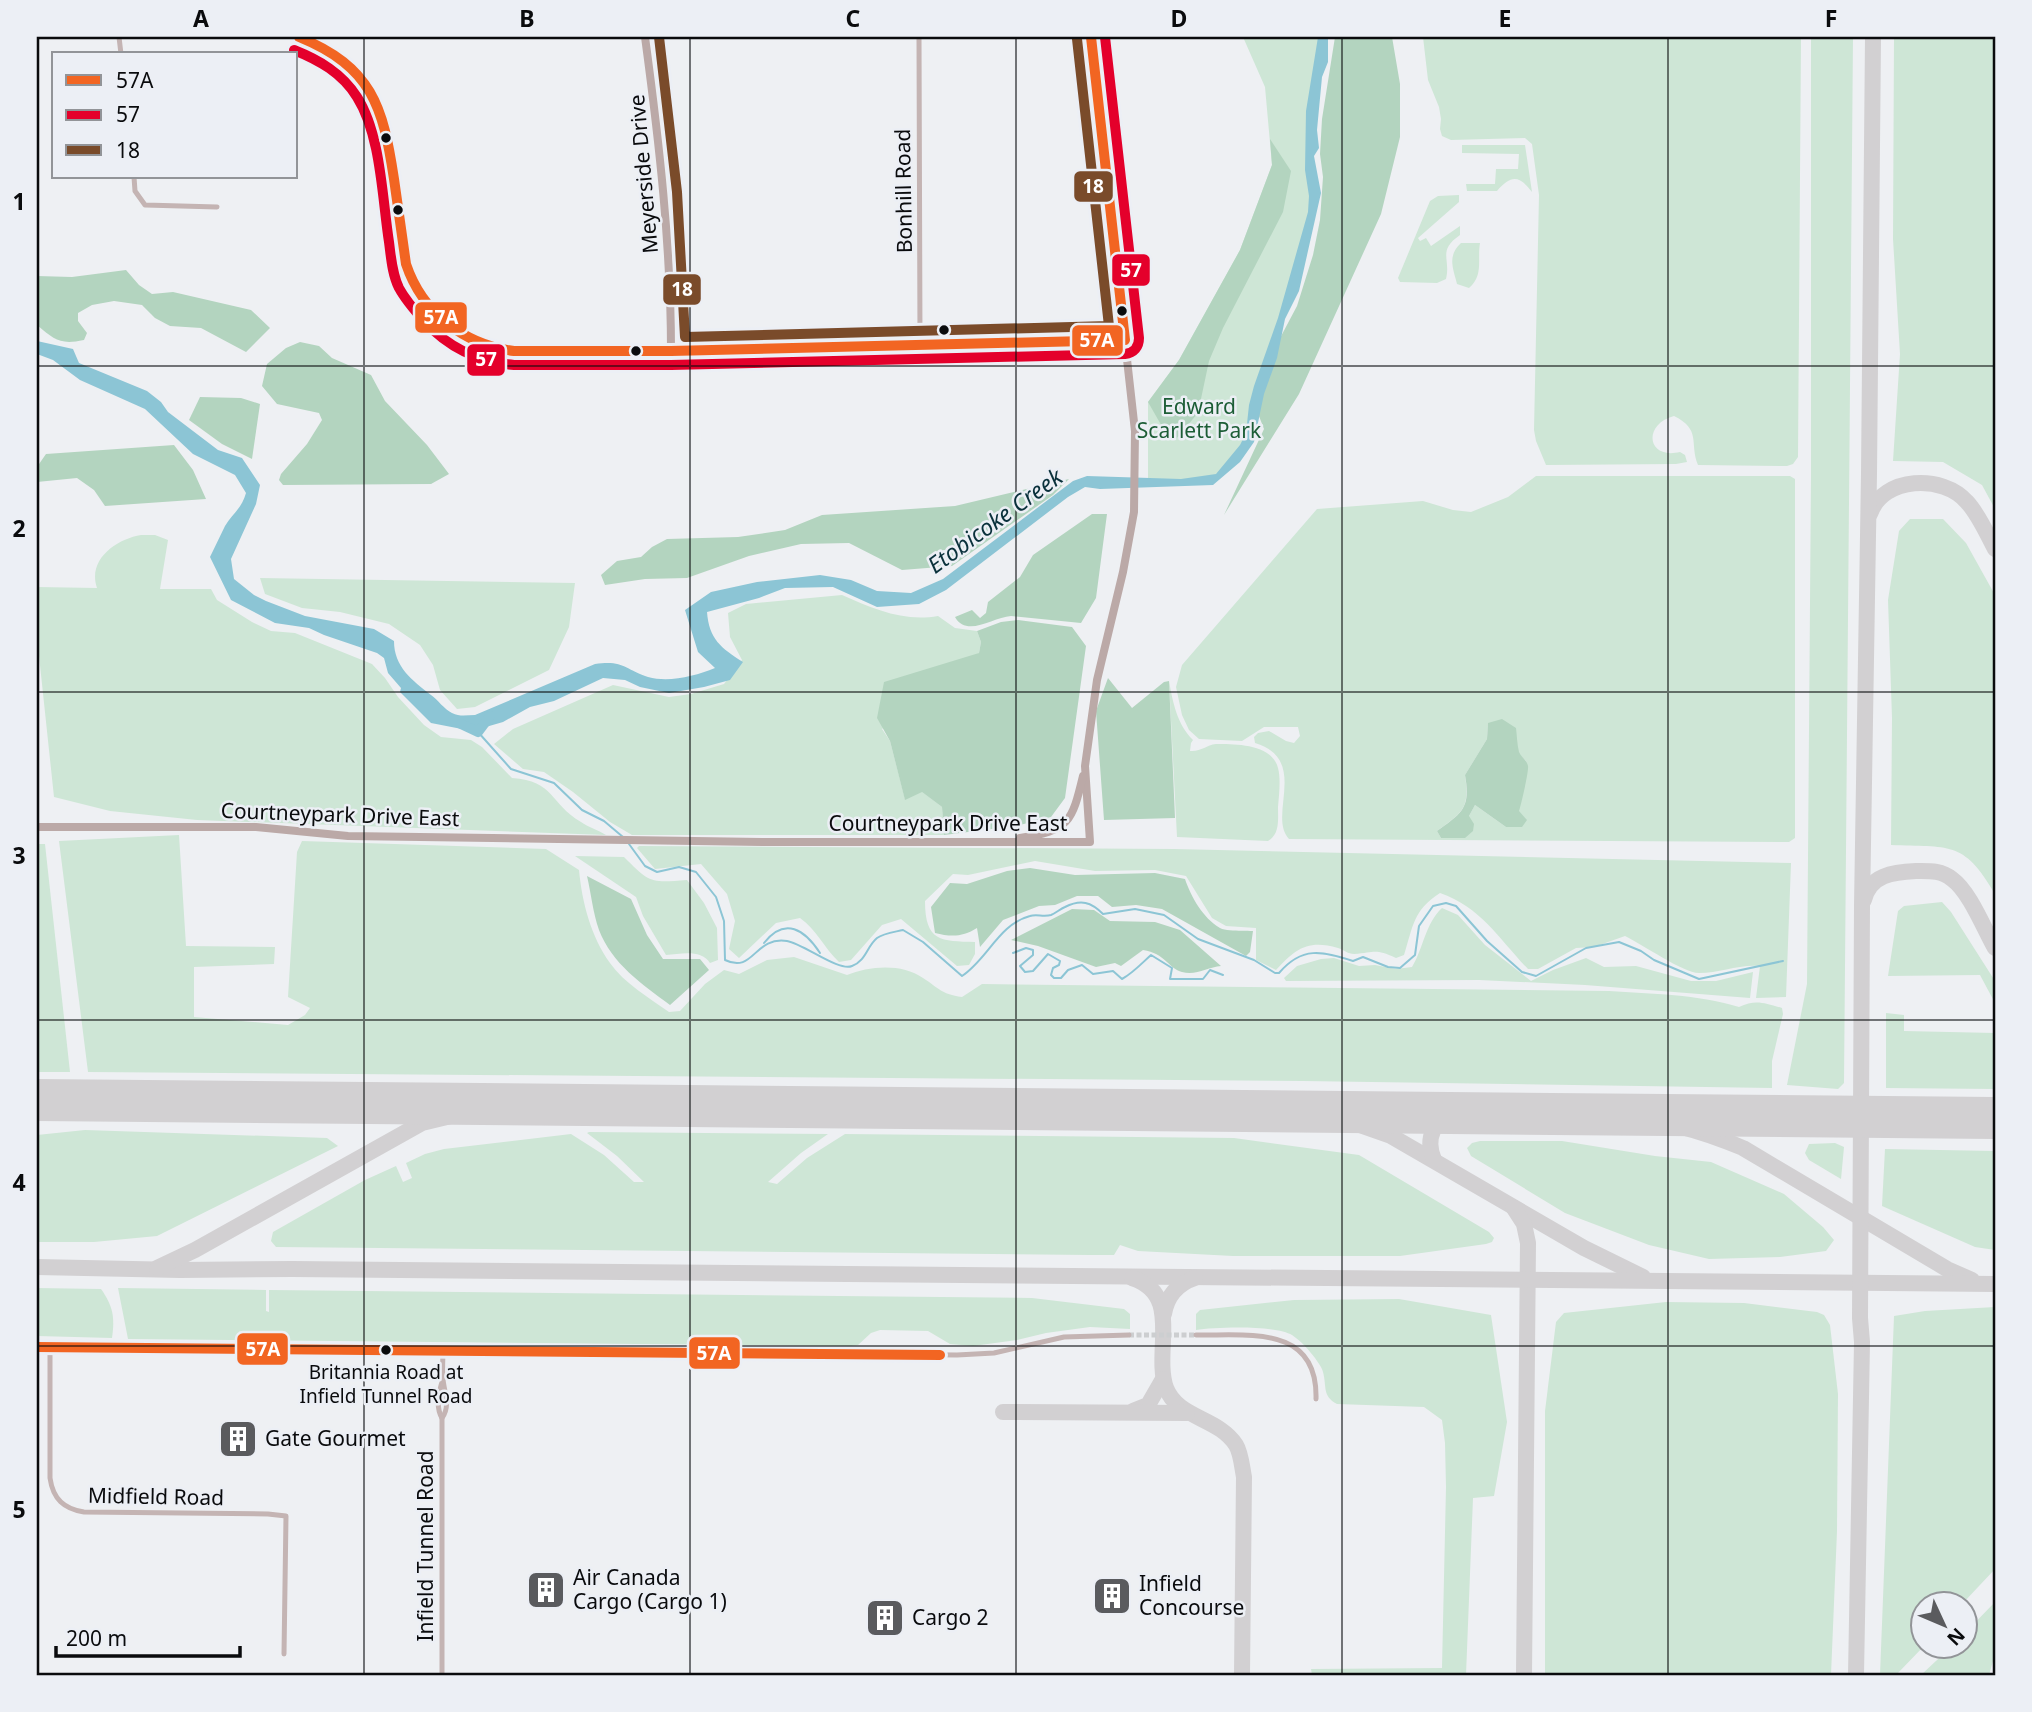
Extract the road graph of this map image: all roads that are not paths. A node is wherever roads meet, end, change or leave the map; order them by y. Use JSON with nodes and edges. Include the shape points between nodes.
{"nodes":[{"id":1,"x":299,"y":37,"type":"edge"},
{"id":2,"x":645,"y":37,"type":"edge"},
{"id":3,"x":919,"y":37,"type":"edge"},
{"id":4,"x":1091,"y":37,"type":"edge"},
{"id":5,"x":134,"y":178,"type":"edge"},
{"id":6,"x":217,"y":207,"type":"dead end"},
{"id":7,"x":1125,"y":340,"type":"junction"},
{"id":8,"x":920,"y":344,"type":"junction"},
{"id":9,"x":671,"y":351,"type":"junction"},
{"id":10,"x":1085,"y":766,"type":"junction"},
{"id":11,"x":37,"y":827,"type":"edge"},
{"id":12,"x":1000,"y":841,"type":"junction"},
{"id":13,"x":1129,"y":1335,"type":"tunnel mouth"},
{"id":14,"x":1196,"y":1335,"type":"tunnel mouth"},
{"id":15,"x":37,"y":1347,"type":"edge"},
{"id":16,"x":50,"y":1347,"type":"junction"},
{"id":17,"x":443,"y":1350,"type":"junction"},
{"id":18,"x":1316,"y":1399,"type":"dead end"},
{"id":19,"x":284,"y":1654,"type":"dead end"},
{"id":20,"x":442,"y":1675,"type":"edge"}],
"edges":[{"from":1,"to":9,"type":"street","via":[[349,63],[376,100],[384,123],[406,264],[412,282],[447,325],[465,337],[505,350]]},
{"from":2,"to":9,"type":"street","name":"Meyerside Drive","via":[[666,211]]},
{"from":3,"to":8,"type":"street","name":"Bonhill Road"},
{"from":4,"to":7,"type":"street","name":"Courtneypark Drive East"},
{"from":5,"to":6,"type":"street","via":[[135,191],[145,205]]},
{"from":7,"to":8,"type":"street"},
{"from":7,"to":10,"type":"street","name":"Courtneypark Drive East","via":[[1136,484],[1131,530],[1101,657]]},
{"from":8,"to":9,"type":"street"},
{"from":10,"to":12,"type":"street","via":[[1075,808],[1060,827]]},
{"from":10,"to":12,"type":"street","name":"Courtneypark Drive East","via":[[1090,842]]},
{"from":11,"to":12,"type":"street","name":"Courtneypark Drive East","via":[[256,827],[323,836]]},
{"from":13,"to":17,"type":"street","via":[[1075,1336],[994,1353],[957,1355]]},
{"from":14,"to":18,"type":"street","via":[[1283,1340],[1306,1358],[1314,1372]]},
{"from":15,"to":16,"type":"street"},
{"from":16,"to":17,"type":"street"},
{"from":16,"to":19,"type":"street","name":"Midfield Road","via":[[50,1478],[54,1494],[65,1507],[84,1512],[286,1516]]},
{"from":17,"to":20,"type":"street","name":"Infield Tunnel Road","via":[[439,1393]]}]}
